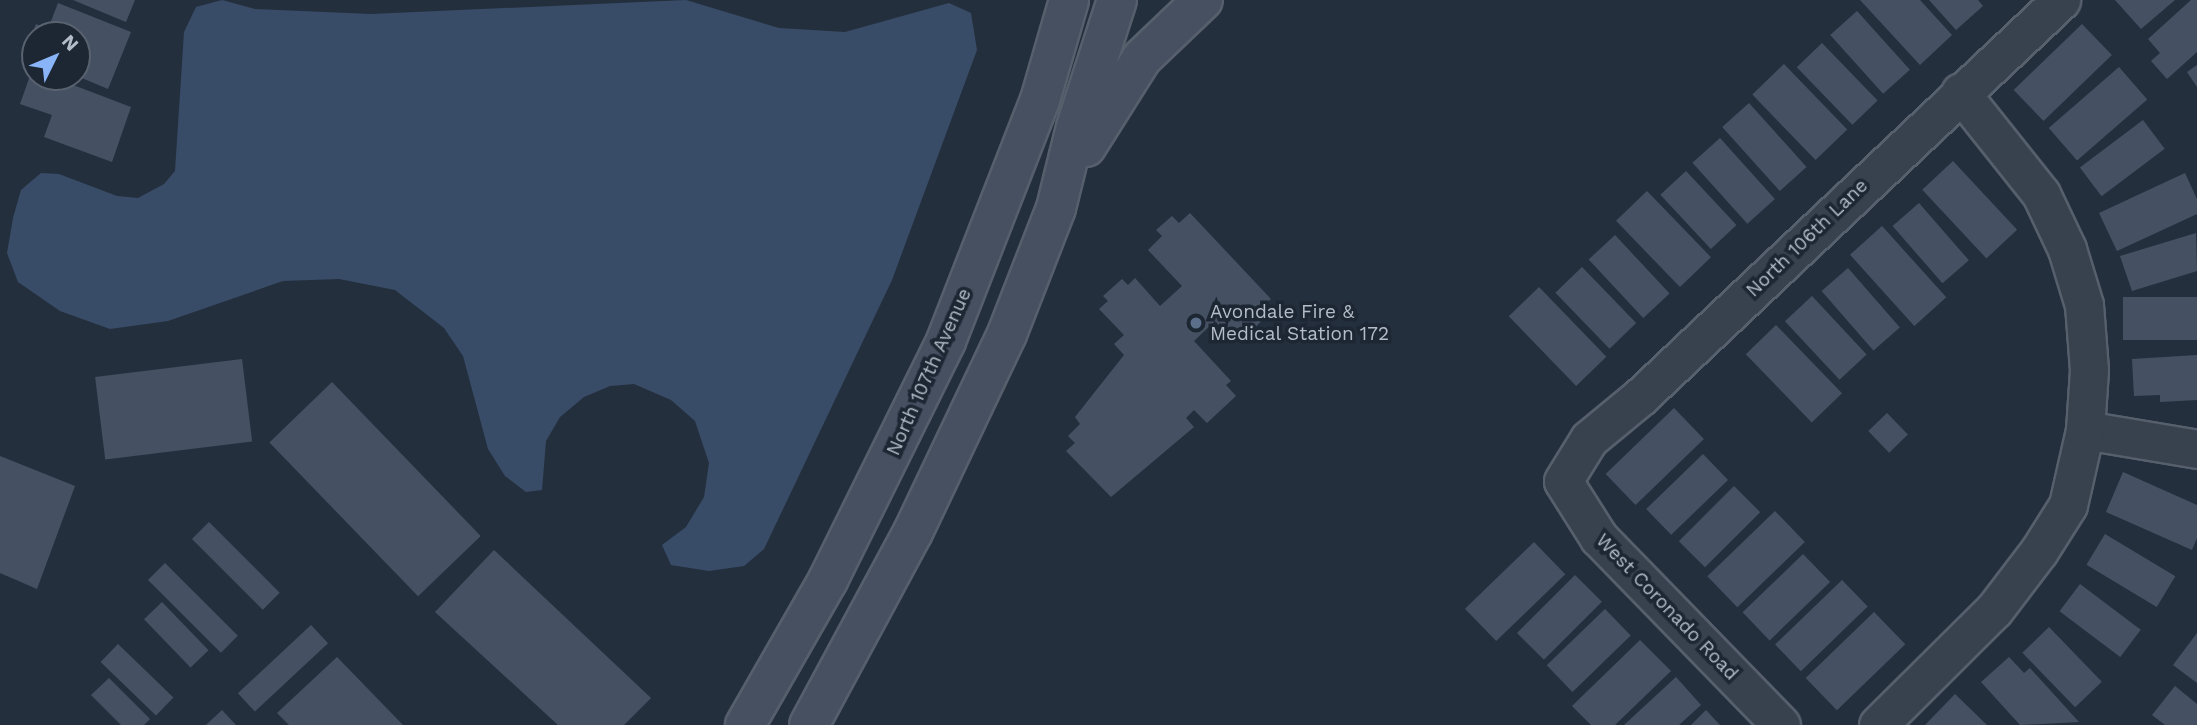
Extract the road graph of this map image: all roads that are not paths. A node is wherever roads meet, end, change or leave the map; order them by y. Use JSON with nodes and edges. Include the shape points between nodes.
{"nodes":[{"id":1,"x":1069,"y":0,"type":"edge"},
{"id":2,"x":1117,"y":0,"type":"edge"},
{"id":3,"x":1203,"y":0,"type":"edge"},
{"id":4,"x":2061,"y":0,"type":"edge"},
{"id":5,"x":1960,"y":92,"type":"junction"},
{"id":6,"x":1056,"y":208,"type":"junction"},
{"id":7,"x":955,"y":319,"type":"junction"},
{"id":8,"x":1004,"y":340,"type":"junction"},
{"id":9,"x":2085,"y":430,"type":"junction"},
{"id":10,"x":2197,"y":449,"type":"edge"},
{"id":11,"x":1563,"y":481,"type":"joint"},
{"id":12,"x":745,"y":725,"type":"edge"},
{"id":13,"x":809,"y":725,"type":"edge"},
{"id":14,"x":1781,"y":725,"type":"edge"},
{"id":15,"x":1878,"y":725,"type":"edge"}],
"edges":[{"from":1,"to":7,"type":"main road","name":"North 107th Avenue","via":[[1035,112]]},
{"from":2,"to":6,"type":"main road","via":[[1076,127]]},
{"from":3,"to":6,"type":"main road","via":[[1135,68],[1084,150]]},
{"from":4,"to":5,"type":"street","name":"North 106th Lane"},
{"from":5,"to":9,"type":"street","via":[[2041,194],[2067,249],[2084,305],[2089,370]]},
{"from":5,"to":11,"type":"street","name":"North 106th Lane","via":[[1640,397],[1589,439]]},
{"from":6,"to":8,"type":"main road"},
{"from":7,"to":8,"type":"main road"},
{"from":7,"to":12,"type":"main road","name":"North 107th Avenue","via":[[828,580]]},
{"from":8,"to":13,"type":"main road","via":[[913,532]]},
{"from":9,"to":10,"type":"street"},
{"from":9,"to":15,"type":"street","via":[[2068,505],[2039,551],[1994,610]]},
{"from":11,"to":14,"type":"street","name":"West Coronado Road","via":[[1599,538]]}]}
